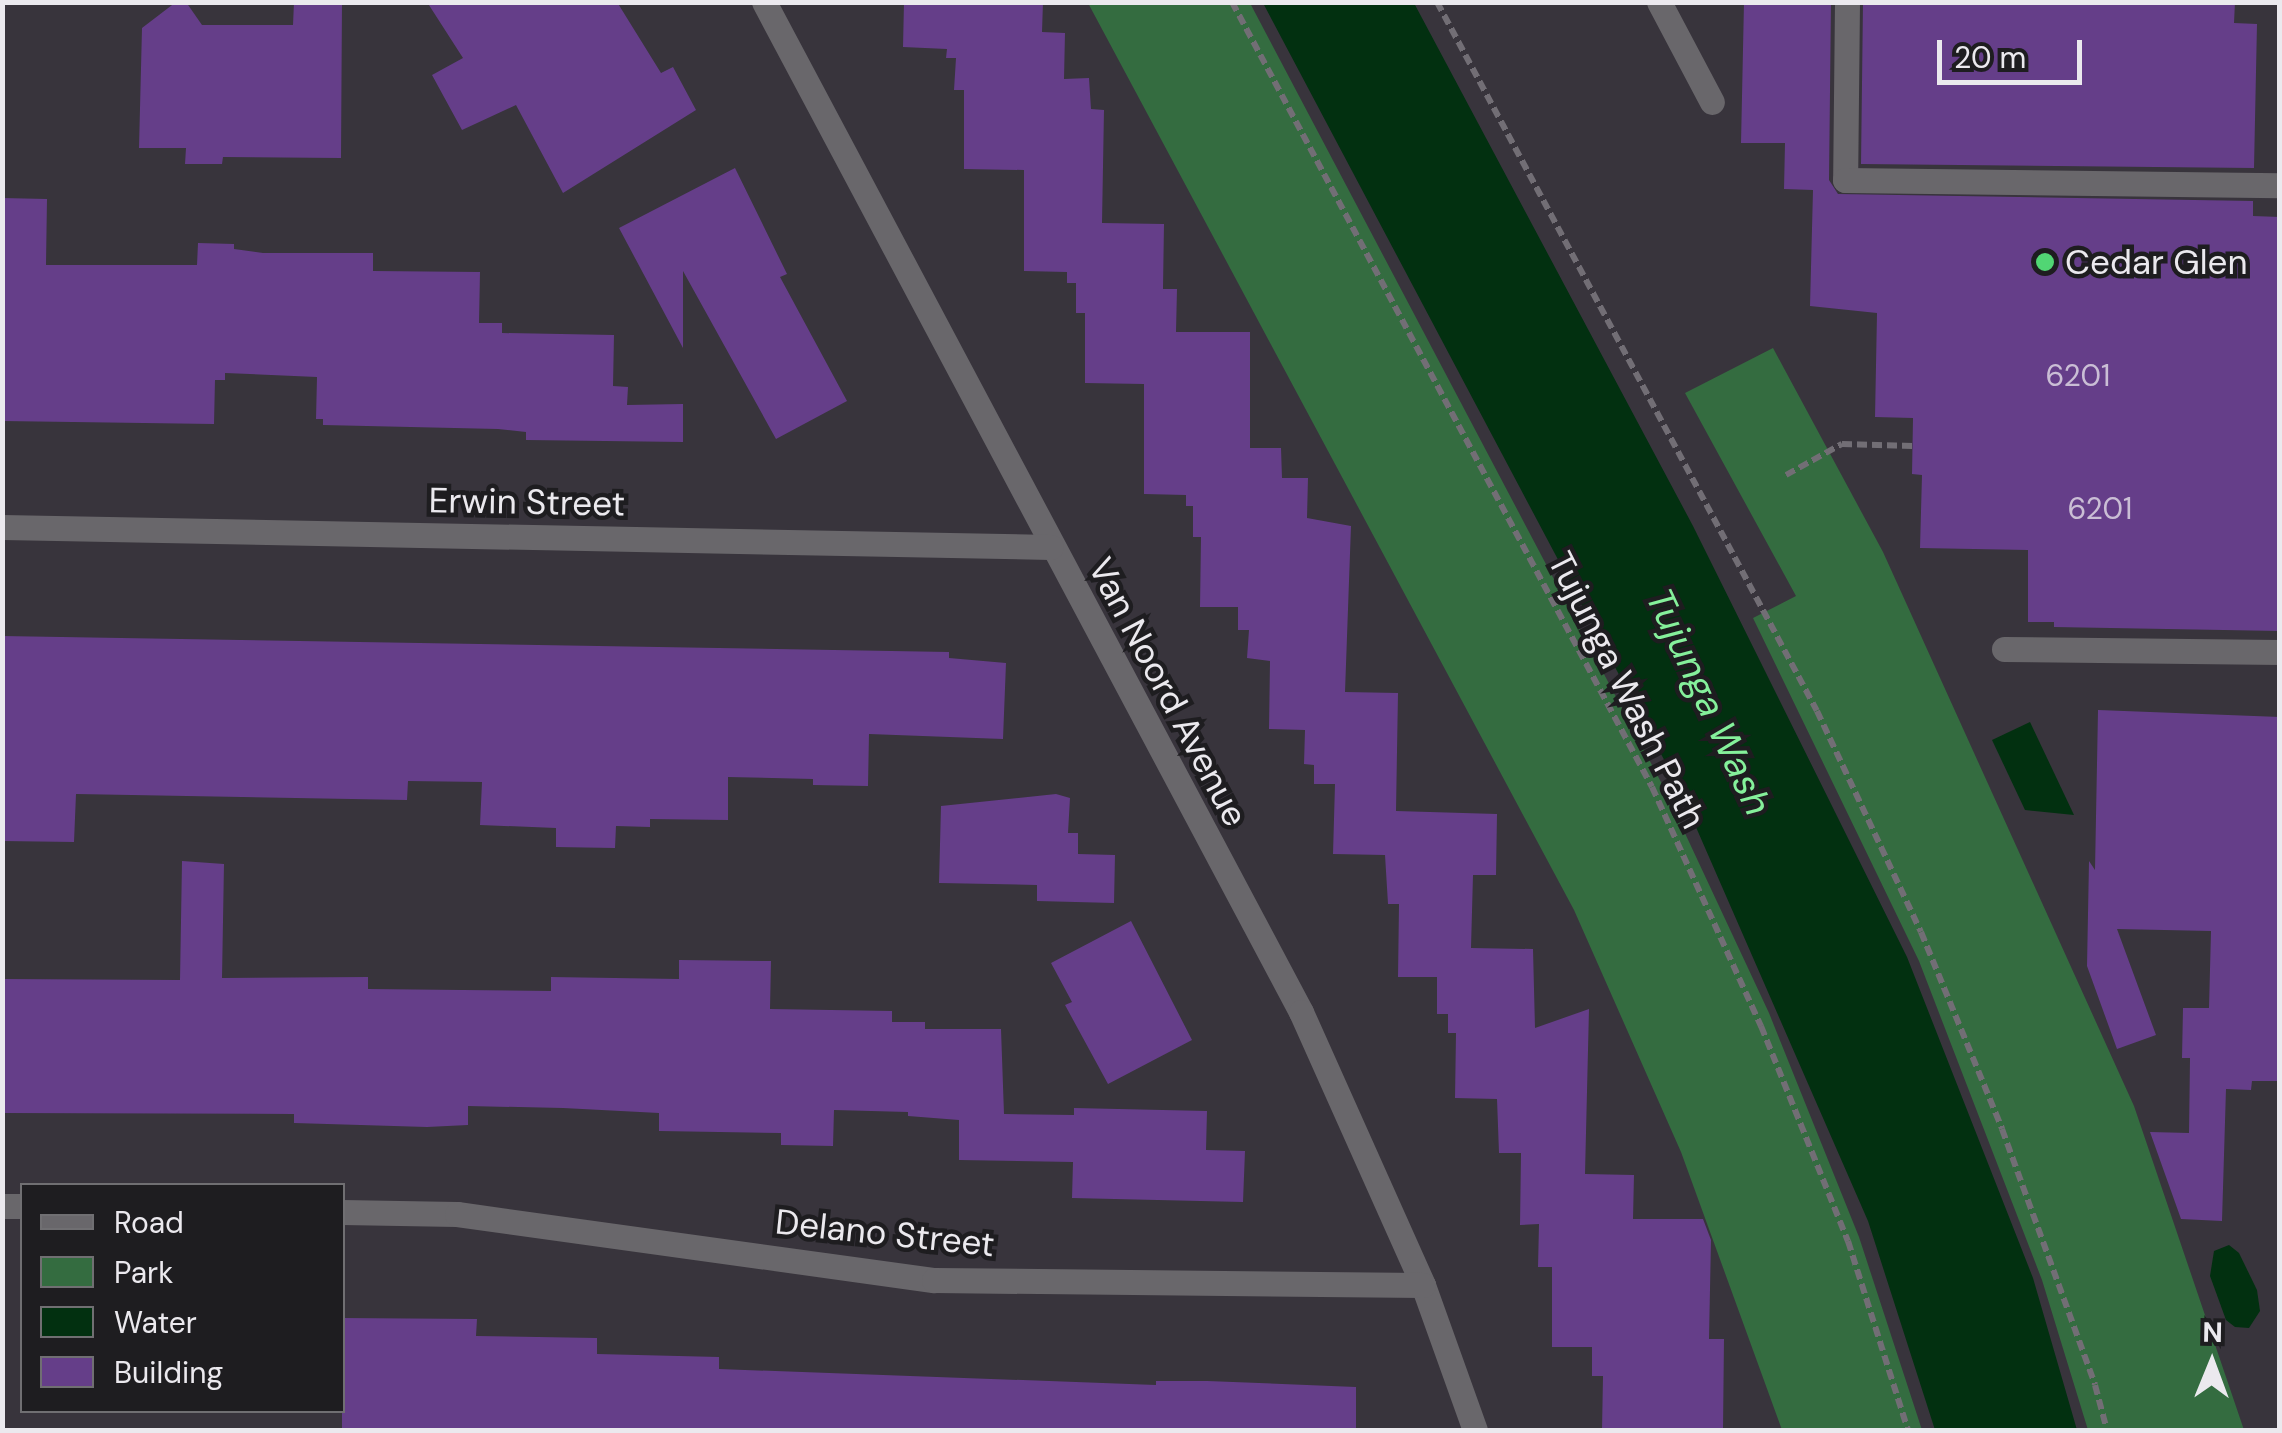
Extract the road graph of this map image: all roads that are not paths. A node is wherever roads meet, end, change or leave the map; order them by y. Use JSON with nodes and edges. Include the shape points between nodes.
{"nodes":[{"id":1,"x":764,"y":2,"type":"edge"},
{"id":2,"x":1659,"y":2,"type":"edge"},
{"id":3,"x":1847,"y":2,"type":"edge"},
{"id":4,"x":1712,"y":102,"type":"dead end"},
{"id":5,"x":2280,"y":185,"type":"edge"},
{"id":6,"x":2,"y":526,"type":"edge"},
{"id":7,"x":1050,"y":547,"type":"junction"},
{"id":8,"x":2004,"y":649,"type":"dead end"},
{"id":9,"x":2280,"y":652,"type":"edge"},
{"id":10,"x":345,"y":1212,"type":"edge"},
{"id":11,"x":1422,"y":1284,"type":"junction"},
{"id":12,"x":1475,"y":1430,"type":"edge"}],
"edges":[{"from":1,"to":7,"type":"street","name":"Van Noord Avenue"},
{"from":2,"to":4,"type":"street"},
{"from":3,"to":5,"type":"street","via":[[1845,180]]},
{"from":6,"to":7,"type":"street","name":"Erwin Street"},
{"from":7,"to":11,"type":"street","name":"Van Noord Avenue","via":[[1301,1012]]},
{"from":8,"to":9,"type":"street"},
{"from":10,"to":11,"type":"street","name":"Delano Street","via":[[456,1214],[934,1280]]},
{"from":11,"to":12,"type":"street","name":"Van Noord Avenue"}]}
